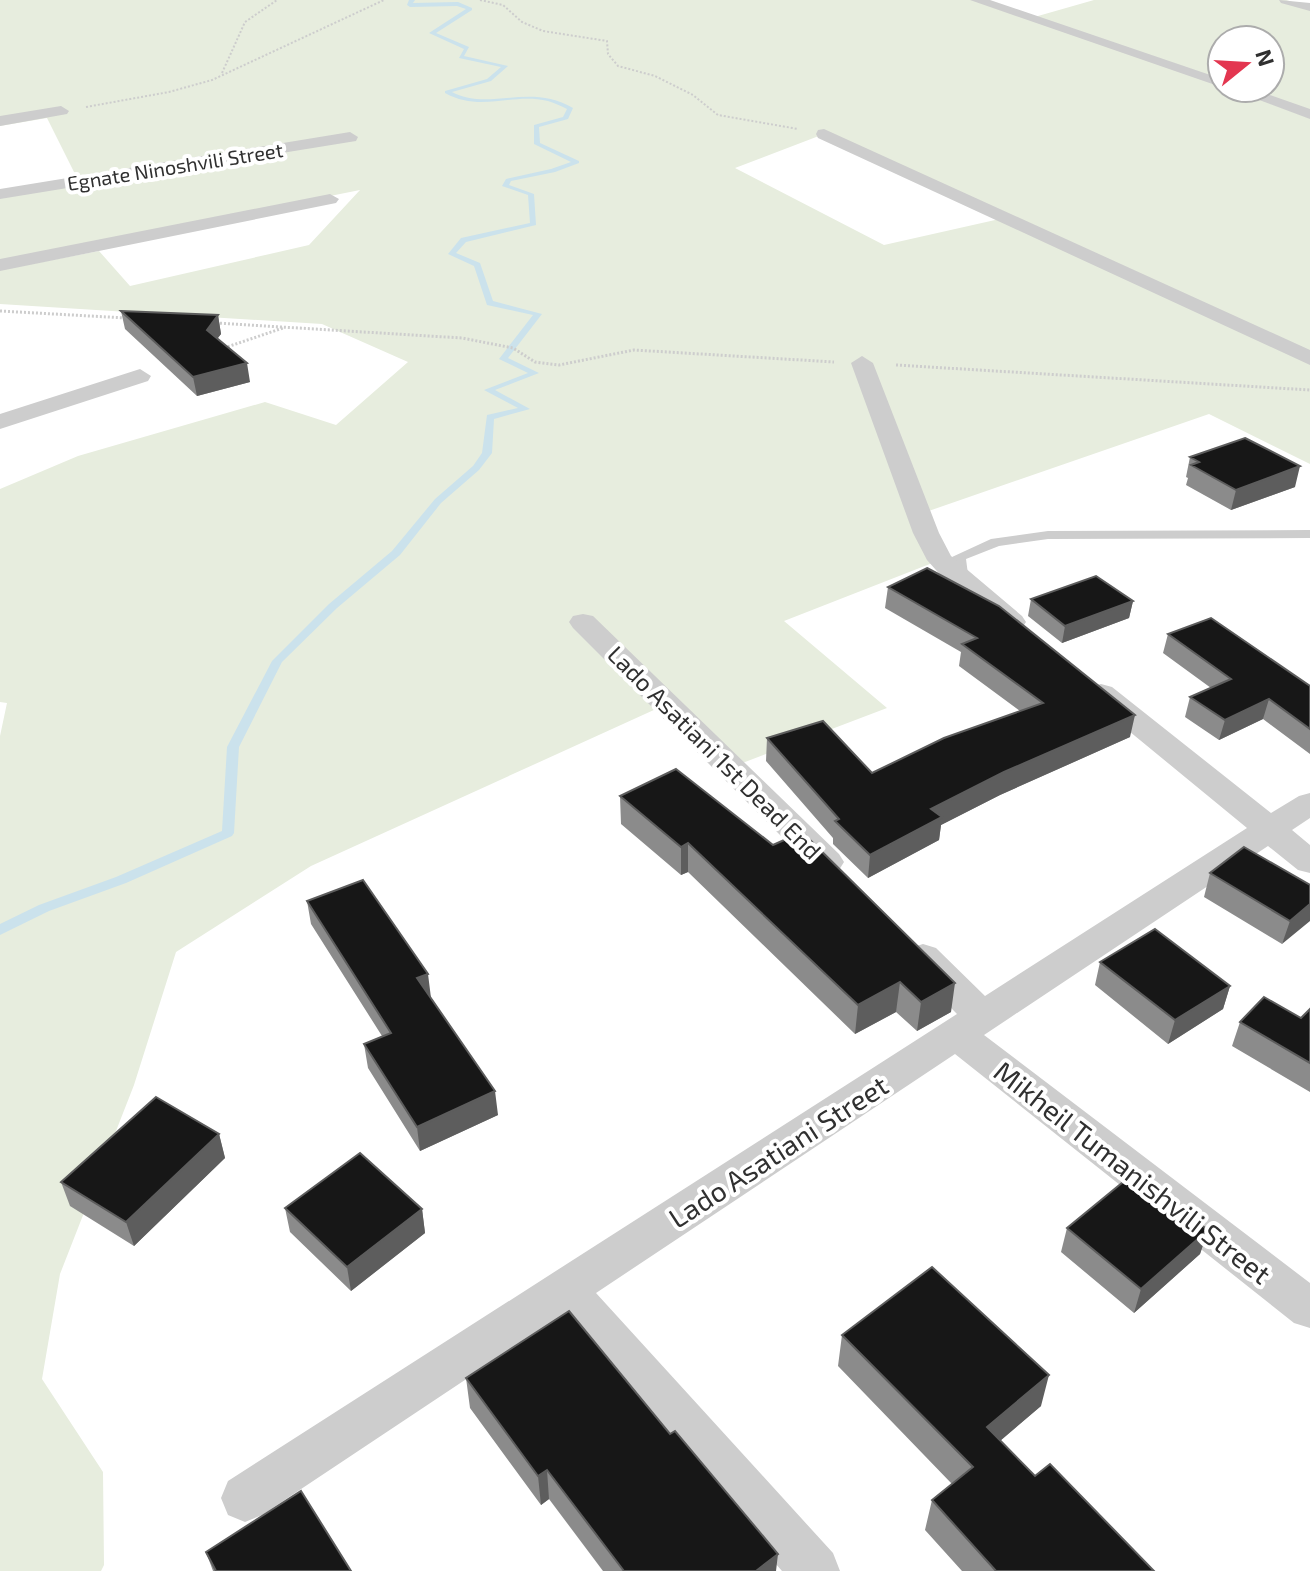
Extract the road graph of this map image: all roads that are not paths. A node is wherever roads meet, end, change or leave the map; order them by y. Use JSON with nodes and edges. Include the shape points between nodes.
{"nodes":[{"id":1,"x":977,"y":0,"type":"edge"},
{"id":2,"x":1286,"y":0,"type":"edge"},
{"id":3,"x":1310,"y":7,"type":"edge"},
{"id":4,"x":1206,"y":79,"type":"edge"},
{"id":5,"x":1281,"y":104,"type":"edge"},
{"id":6,"x":61,"y":111,"type":"road end"},
{"id":7,"x":1310,"y":114,"type":"edge"},
{"id":8,"x":0,"y":121,"type":"edge"},
{"id":9,"x":824,"y":134,"type":"road end"},
{"id":10,"x":350,"y":137,"type":"dead end"},
{"id":11,"x":0,"y":194,"type":"edge"},
{"id":12,"x":330,"y":199,"type":"dead end"},
{"id":13,"x":0,"y":265,"type":"edge"},
{"id":14,"x":1310,"y":358,"type":"edge"},
{"id":15,"x":862,"y":363,"type":"road end"},
{"id":16,"x":140,"y":376,"type":"dead end"},
{"id":17,"x":0,"y":422,"type":"edge"},
{"id":18,"x":1310,"y":534,"type":"edge"},
{"id":19,"x":962,"y":582,"type":"junction"},
{"id":20,"x":583,"y":622,"type":"dead end"},
{"id":21,"x":1036,"y":641,"type":"edge"},
{"id":22,"x":1073,"y":671,"type":"edge"},
{"id":23,"x":1310,"y":803,"type":"edge"},
{"id":24,"x":1271,"y":829,"type":"junction"},
{"id":25,"x":1310,"y":862,"type":"edge"},
{"id":26,"x":852,"y":887,"type":"edge"},
{"id":27,"x":906,"y":941,"type":"edge"},
{"id":28,"x":970,"y":1026,"type":"junction"},
{"id":29,"x":565,"y":1289,"type":"junction"},
{"id":30,"x":1310,"y":1309,"type":"edge"},
{"id":31,"x":245,"y":1498,"type":"dead end"},
{"id":32,"x":815,"y":1571,"type":"edge"}],
"edges":[{"from":1,"to":4,"type":"street"},
{"from":2,"to":3,"type":"street"},
{"from":5,"to":7,"type":"street"},
{"from":6,"to":8,"type":"street"},
{"from":9,"to":14,"type":"street"},
{"from":10,"to":11,"type":"street","name":"Egnate Ninoshvili Street"},
{"from":12,"to":13,"type":"street"},
{"from":15,"to":19,"type":"street","via":[[926,533],[940,560]]},
{"from":16,"to":17,"type":"street"},
{"from":18,"to":19,"type":"lane","via":[[1048,535],[996,542],[959,557]]},
{"from":19,"to":21,"type":"street"},
{"from":20,"to":26,"type":"street","name":"Lado Asatiani 1st Dead End"},
{"from":22,"to":24,"type":"street"},
{"from":23,"to":24,"type":"street","name":"Lado Asatiani Street"},
{"from":24,"to":25,"type":"street"},
{"from":24,"to":28,"type":"street","name":"Lado Asatiani Street"},
{"from":27,"to":28,"type":"street"},
{"from":28,"to":29,"type":"street","name":"Lado Asatiani Street"},
{"from":28,"to":30,"type":"street","name":"Mikheil Tumanishvili Street"},
{"from":29,"to":31,"type":"street","name":"Lado Asatiani Street"},
{"from":29,"to":32,"type":"street"}]}
